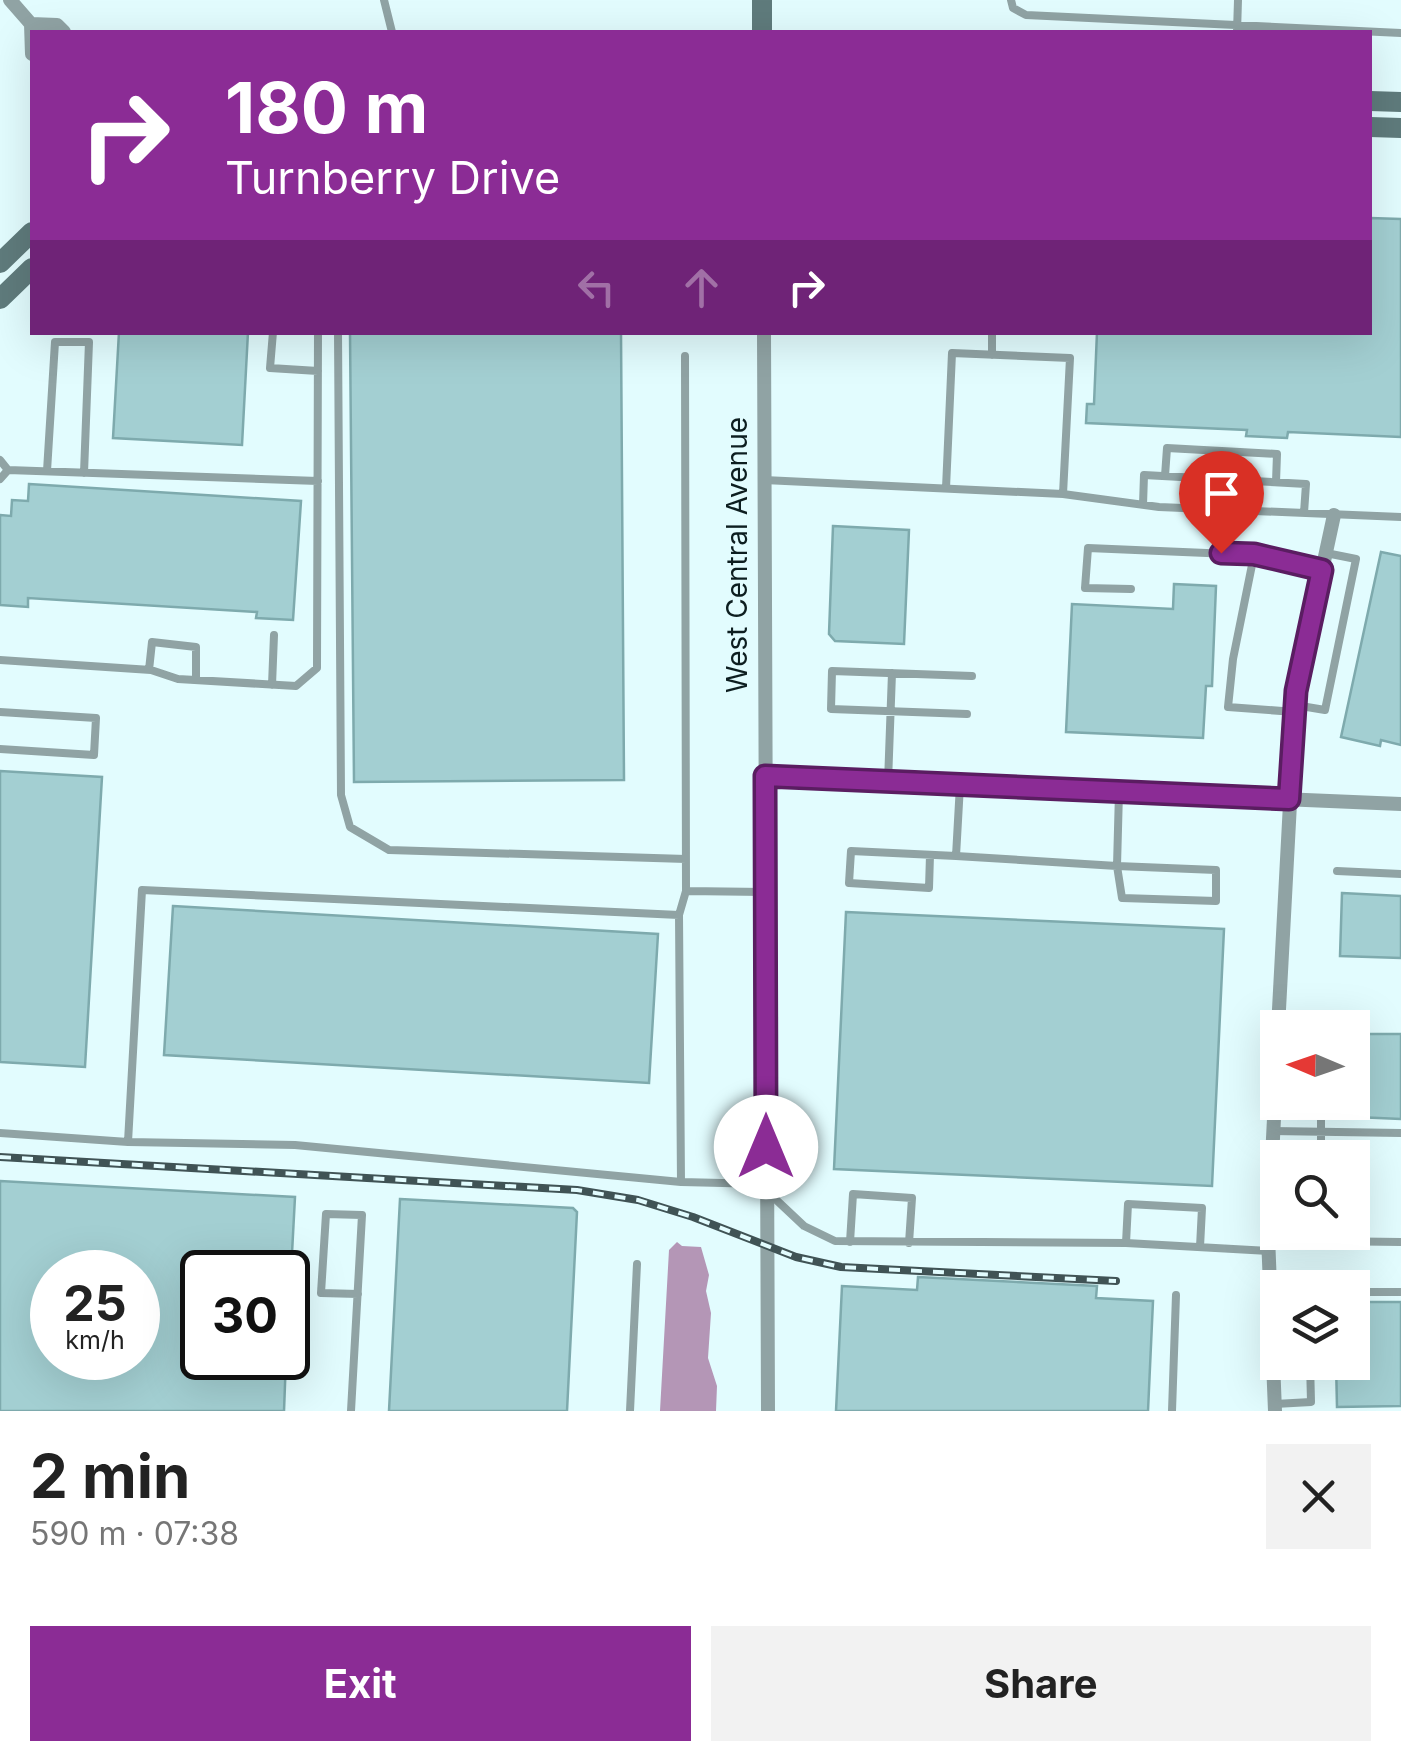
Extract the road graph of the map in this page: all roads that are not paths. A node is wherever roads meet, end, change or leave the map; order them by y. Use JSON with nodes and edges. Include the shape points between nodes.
{"nodes":[{"id":1,"x":10,"y":0,"type":"edge"},
{"id":2,"x":384,"y":0,"type":"edge"},
{"id":3,"x":762,"y":0,"type":"edge"},
{"id":4,"x":1012,"y":0,"type":"edge"},
{"id":5,"x":1238,"y":0,"type":"edge"},
{"id":6,"x":31,"y":24,"type":"junction"},
{"id":7,"x":1237,"y":29,"type":"edge"},
{"id":8,"x":31,"y":30,"type":"edge"},
{"id":9,"x":62,"y":30,"type":"edge"},
{"id":10,"x":392,"y":30,"type":"edge"},
{"id":11,"x":762,"y":30,"type":"edge"},
{"id":12,"x":1278,"y":30,"type":"edge"},
{"id":13,"x":1372,"y":32,"type":"edge"},
{"id":14,"x":1401,"y":33,"type":"edge"},
{"id":15,"x":1372,"y":101,"type":"edge"},
{"id":16,"x":1401,"y":102,"type":"edge"},
{"id":17,"x":1372,"y":126,"type":"edge"},
{"id":18,"x":1401,"y":128,"type":"edge"},
{"id":19,"x":30,"y":234,"type":"edge"},
{"id":20,"x":0,"y":263,"type":"edge"},
{"id":21,"x":30,"y":270,"type":"edge"},
{"id":22,"x":0,"y":299,"type":"edge"},
{"id":23,"x":272,"y":335,"type":"edge"},
{"id":24,"x":318,"y":335,"type":"edge"},
{"id":25,"x":338,"y":335,"type":"edge"},
{"id":26,"x":764,"y":335,"type":"edge"},
{"id":27,"x":992,"y":335,"type":"edge"},
{"id":28,"x":89,"y":338,"type":"edge"},
{"id":29,"x":992,"y":355,"type":"junction"},
{"id":30,"x":685,"y":356,"type":"dead end"},
{"id":31,"x":318,"y":371,"type":"junction"},
{"id":32,"x":0,"y":460,"type":"edge"},
{"id":33,"x":8,"y":470,"type":"junction"},
{"id":34,"x":47,"y":471,"type":"junction"},
{"id":35,"x":84,"y":472,"type":"junction"},
{"id":36,"x":1165,"y":476,"type":"junction"},
{"id":37,"x":0,"y":479,"type":"edge"},
{"id":38,"x":764,"y":480,"type":"junction"},
{"id":39,"x":318,"y":481,"type":"junction"},
{"id":40,"x":1276,"y":482,"type":"junction"},
{"id":41,"x":946,"y":488,"type":"junction"},
{"id":42,"x":1063,"y":494,"type":"junction"},
{"id":43,"x":1143,"y":505,"type":"junction"},
{"id":44,"x":1304,"y":514,"type":"junction"},
{"id":45,"x":1334,"y":515,"type":"junction"},
{"id":46,"x":1401,"y":518,"type":"edge"},
{"id":47,"x":1254,"y":554,"type":"junction"},
{"id":48,"x":1326,"y":554,"type":"junction"},
{"id":49,"x":1322,"y":570,"type":"junction"},
{"id":50,"x":1132,"y":588,"type":"dead end"},
{"id":51,"x":274,"y":636,"type":"dead end"},
{"id":52,"x":0,"y":660,"type":"edge"},
{"id":53,"x":149,"y":670,"type":"junction"},
{"id":54,"x":892,"y":673,"type":"junction"},
{"id":55,"x":972,"y":676,"type":"dead end"},
{"id":56,"x":196,"y":680,"type":"junction"},
{"id":57,"x":272,"y":685,"type":"junction"},
{"id":58,"x":1295,"y":708,"type":"junction"},
{"id":59,"x":890,"y":711,"type":"junction"},
{"id":60,"x":0,"y":712,"type":"edge"},
{"id":61,"x":967,"y":714,"type":"dead end"},
{"id":62,"x":0,"y":750,"type":"edge"},
{"id":63,"x":765,"y":776,"type":"junction"},
{"id":64,"x":888,"y":782,"type":"junction"},
{"id":65,"x":960,"y":785,"type":"junction"},
{"id":66,"x":1119,"y":792,"type":"junction"},
{"id":67,"x":1289,"y":799,"type":"junction"},
{"id":68,"x":1401,"y":804,"type":"edge"},
{"id":69,"x":930,"y":855,"type":"junction"},
{"id":70,"x":956,"y":856,"type":"junction"},
{"id":71,"x":686,"y":859,"type":"junction"},
{"id":72,"x":1117,"y":866,"type":"junction"},
{"id":73,"x":1338,"y":871,"type":"dead end"},
{"id":74,"x":1401,"y":874,"type":"edge"},
{"id":75,"x":686,"y":891,"type":"junction"},
{"id":76,"x":766,"y":892,"type":"junction"},
{"id":77,"x":679,"y":915,"type":"junction"},
{"id":78,"x":1279,"y":1010,"type":"edge"},
{"id":79,"x":1274,"y":1120,"type":"edge"},
{"id":80,"x":1320,"y":1120,"type":"edge"},
{"id":81,"x":1274,"y":1130,"type":"junction"},
{"id":82,"x":1320,"y":1132,"type":"junction"},
{"id":83,"x":1401,"y":1133,"type":"edge"},
{"id":84,"x":0,"y":1134,"type":"edge"},
{"id":85,"x":1320,"y":1140,"type":"edge"},
{"id":86,"x":128,"y":1142,"type":"junction"},
{"id":87,"x":681,"y":1182,"type":"junction"},
{"id":88,"x":767,"y":1187,"type":"junction"},
{"id":89,"x":850,"y":1242,"type":"junction"},
{"id":90,"x":1370,"y":1242,"type":"edge"},
{"id":91,"x":1401,"y":1242,"type":"edge"},
{"id":92,"x":909,"y":1243,"type":"junction"},
{"id":93,"x":1126,"y":1243,"type":"junction"},
{"id":94,"x":1200,"y":1248,"type":"junction"},
{"id":95,"x":1268,"y":1252,"type":"junction"},
{"id":96,"x":636,"y":1264,"type":"dead end"},
{"id":97,"x":1270,"y":1270,"type":"edge"},
{"id":98,"x":1370,"y":1292,"type":"edge"},
{"id":99,"x":1401,"y":1292,"type":"edge"},
{"id":100,"x":358,"y":1294,"type":"junction"},
{"id":101,"x":1176,"y":1295,"type":"dead end"},
{"id":102,"x":1275,"y":1380,"type":"edge"},
{"id":103,"x":1310,"y":1380,"type":"edge"},
{"id":104,"x":1275,"y":1408,"type":"edge"},
{"id":105,"x":351,"y":1411,"type":"edge"},
{"id":106,"x":630,"y":1411,"type":"edge"},
{"id":107,"x":768,"y":1411,"type":"edge"},
{"id":108,"x":1172,"y":1411,"type":"edge"}],
"edges":[{"from":1,"to":6,"type":"street"},
{"from":2,"to":10,"type":"lane"},
{"from":3,"to":11,"type":"main road"},
{"from":4,"to":7,"type":"lane","via":[[1026,15]]},
{"from":5,"to":7,"type":"lane"},
{"from":6,"to":8,"type":"street"},
{"from":6,"to":9,"type":"street"},
{"from":7,"to":12,"type":"lane"},
{"from":13,"to":14,"type":"lane"},
{"from":15,"to":16,"type":"main road"},
{"from":17,"to":18,"type":"main road"},
{"from":19,"to":20,"type":"main road"},
{"from":21,"to":22,"type":"main road"},
{"from":23,"to":31,"type":"lane","via":[[270,368]]},
{"from":24,"to":31,"type":"lane"},
{"from":25,"to":71,"type":"lane","via":[[341,795],[350,827],[389,850]]},
{"from":26,"to":38,"type":"street","name":"West Central Avenue"},
{"from":27,"to":29,"type":"lane"},
{"from":28,"to":34,"type":"lane","via":[[54,342]]},
{"from":28,"to":35,"type":"lane"},
{"from":29,"to":41,"type":"lane","via":[[952,353]]},
{"from":29,"to":42,"type":"lane","via":[[1070,358]]},
{"from":30,"to":71,"type":"lane"},
{"from":31,"to":39,"type":"lane"},
{"from":32,"to":33,"type":"lane"},
{"from":33,"to":34,"type":"lane"},
{"from":33,"to":37,"type":"lane"},
{"from":34,"to":35,"type":"lane"},
{"from":35,"to":39,"type":"lane"},
{"from":36,"to":40,"type":"lane"},
{"from":36,"to":40,"type":"lane","via":[[1167,448],[1277,454]]},
{"from":36,"to":43,"type":"lane","via":[[1144,475]]},
{"from":38,"to":41,"type":"lane"},
{"from":38,"to":63,"type":"street","name":"West Central Avenue"},
{"from":39,"to":57,"type":"lane","via":[[317,668],[296,686]]},
{"from":40,"to":44,"type":"lane","via":[[1306,484]]},
{"from":41,"to":42,"type":"lane"},
{"from":42,"to":43,"type":"lane"},
{"from":43,"to":44,"type":"lane"},
{"from":44,"to":45,"type":"lane"},
{"from":45,"to":46,"type":"lane"},
{"from":45,"to":48,"type":"street"},
{"from":47,"to":49,"type":"lane"},
{"from":47,"to":50,"type":"lane","via":[[1088,548],[1086,588]]},
{"from":47,"to":58,"type":"lane","via":[[1228,707]]},
{"from":48,"to":49,"type":"street"},
{"from":48,"to":58,"type":"lane","via":[[1356,559],[1325,710]]},
{"from":49,"to":58,"type":"street"},
{"from":51,"to":57,"type":"lane"},
{"from":52,"to":53,"type":"lane"},
{"from":53,"to":56,"type":"lane"},
{"from":53,"to":56,"type":"lane","via":[[152,642],[196,648]]},
{"from":54,"to":55,"type":"lane"},
{"from":54,"to":59,"type":"lane"},
{"from":54,"to":59,"type":"lane","via":[[832,670],[831,709]]},
{"from":56,"to":57,"type":"lane"},
{"from":58,"to":67,"type":"street"},
{"from":59,"to":61,"type":"lane"},
{"from":59,"to":64,"type":"lane"},
{"from":60,"to":62,"type":"lane","via":[[96,718],[94,754]]},
{"from":63,"to":64,"type":"street"},
{"from":63,"to":76,"type":"street","name":"West Central Avenue"},
{"from":64,"to":65,"type":"street"},
{"from":65,"to":66,"type":"street"},
{"from":65,"to":70,"type":"lane"},
{"from":66,"to":67,"type":"street"},
{"from":66,"to":72,"type":"lane"},
{"from":67,"to":68,"type":"street"},
{"from":67,"to":78,"type":"street"},
{"from":69,"to":69,"type":"lane","via":[[851,851],[850,884],[929,888]]},
{"from":69,"to":70,"type":"lane"},
{"from":70,"to":72,"type":"lane"},
{"from":71,"to":75,"type":"lane"},
{"from":72,"to":72,"type":"lane","via":[[1216,870],[1216,901],[1122,898]]},
{"from":73,"to":74,"type":"lane"},
{"from":75,"to":76,"type":"lane"},
{"from":75,"to":77,"type":"lane"},
{"from":76,"to":88,"type":"street","name":"West Central Avenue"},
{"from":77,"to":86,"type":"lane","via":[[142,890]]},
{"from":77,"to":87,"type":"lane"},
{"from":79,"to":81,"type":"street"},
{"from":80,"to":82,"type":"lane"},
{"from":81,"to":82,"type":"lane"},
{"from":81,"to":95,"type":"street"},
{"from":82,"to":83,"type":"lane"},
{"from":82,"to":85,"type":"lane"},
{"from":84,"to":86,"type":"lane"},
{"from":86,"to":87,"type":"lane","via":[[295,1145]]},
{"from":87,"to":88,"type":"lane"},
{"from":88,"to":89,"type":"lane","via":[[818,1235]]},
{"from":88,"to":107,"type":"street","name":"West Central Avenue"},
{"from":89,"to":92,"type":"lane"},
{"from":89,"to":92,"type":"lane","via":[[852,1194],[912,1198]]},
{"from":90,"to":91,"type":"lane"},
{"from":92,"to":93,"type":"lane"},
{"from":93,"to":94,"type":"lane"},
{"from":93,"to":94,"type":"lane","via":[[1128,1204],[1202,1208]]},
{"from":94,"to":95,"type":"lane"},
{"from":95,"to":97,"type":"street"},
{"from":96,"to":106,"type":"lane"},
{"from":98,"to":99,"type":"lane"},
{"from":100,"to":100,"type":"lane","via":[[362,1215],[326,1214],[321,1293]]},
{"from":100,"to":105,"type":"lane"},
{"from":101,"to":108,"type":"lane"},
{"from":102,"to":104,"type":"street"},
{"from":103,"to":104,"type":"lane","via":[[1311,1402]]}]}
